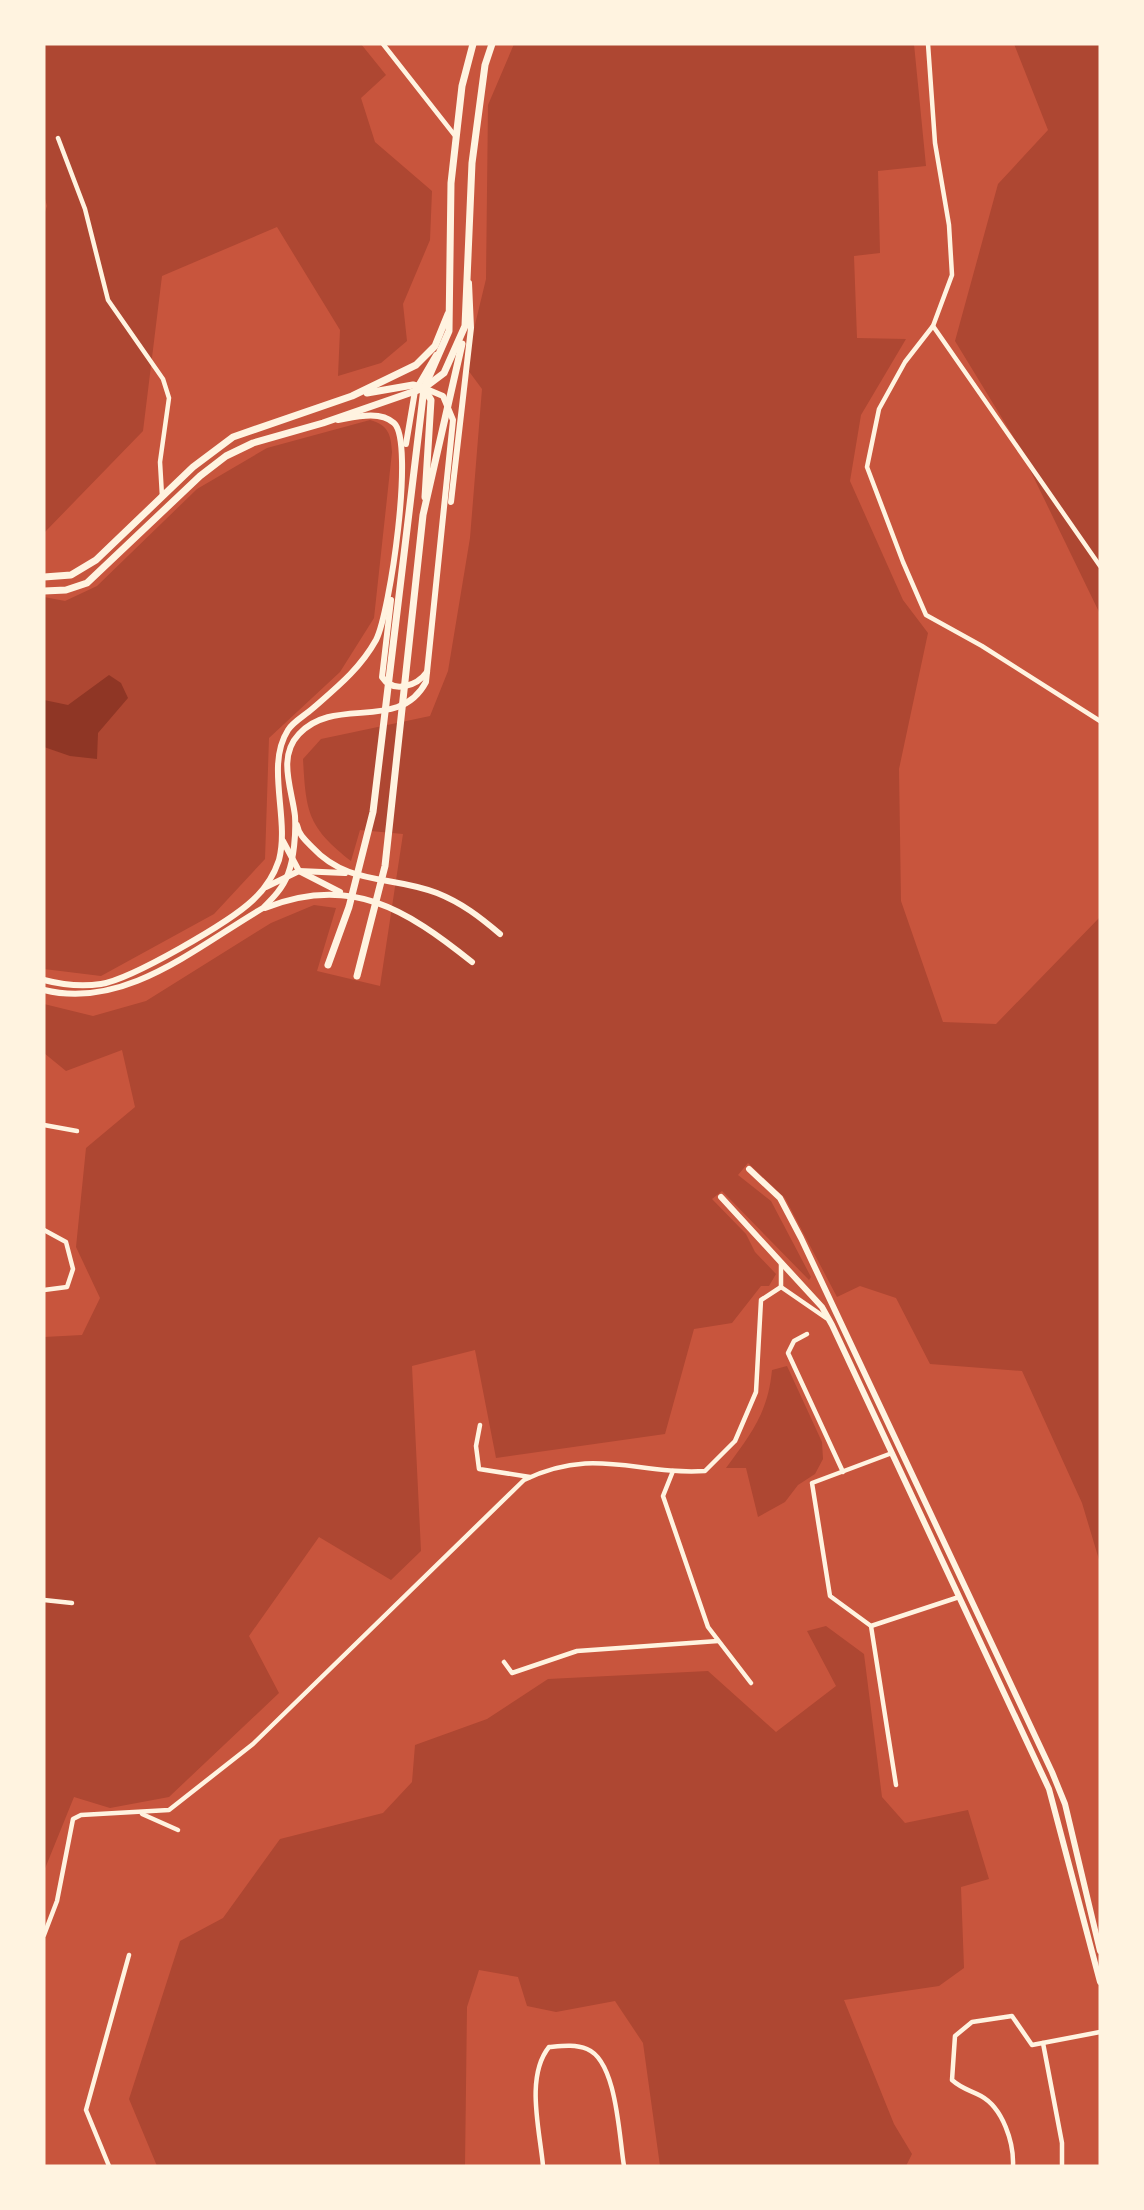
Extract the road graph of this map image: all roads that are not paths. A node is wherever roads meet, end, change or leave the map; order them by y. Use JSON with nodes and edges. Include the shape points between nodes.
{"nodes":[{"id":1,"x":383,"y":44,"type":"edge"},
{"id":2,"x":473,"y":44,"type":"edge"},
{"id":3,"x":492,"y":44,"type":"edge"},
{"id":4,"x":928,"y":44,"type":"edge"},
{"id":5,"x":58,"y":138,"type":"dead end"},
{"id":6,"x":456,"y":138,"type":"junction"},
{"id":7,"x":468,"y":275,"type":"junction"},
{"id":8,"x":451,"y":307,"type":"junction"},
{"id":9,"x":465,"y":326,"type":"junction"},
{"id":10,"x":933,"y":326,"type":"junction"},
{"id":11,"x":419,"y":388,"type":"junction"},
{"id":12,"x":352,"y":396,"type":"junction"},
{"id":13,"x":449,"y":404,"type":"junction"},
{"id":14,"x":323,"y":423,"type":"junction"},
{"id":15,"x":403,"y":459,"type":"junction"},
{"id":16,"x":162,"y":497,"type":"junction"},
{"id":17,"x":423,"y":515,"type":"junction"},
{"id":18,"x":1100,"y":566,"type":"edge"},
{"id":19,"x":439,"y":576,"type":"junction"},
{"id":20,"x":44,"y":577,"type":"edge"},
{"id":21,"x":393,"y":577,"type":"junction"},
{"id":22,"x":44,"y":591,"type":"edge"},
{"id":23,"x":428,"y":670,"type":"junction"},
{"id":24,"x":1100,"y":720,"type":"edge"},
{"id":25,"x":295,"y":817,"type":"junction"},
{"id":26,"x":282,"y":839,"type":"junction"},
{"id":27,"x":292,"y":858,"type":"junction"},
{"id":28,"x":299,"y":871,"type":"junction"},
{"id":29,"x":328,"y":872,"type":"junction"},
{"id":30,"x":347,"y":873,"type":"junction"},
{"id":31,"x":288,"y":874,"type":"junction"},
{"id":32,"x":326,"y":886,"type":"junction"},
{"id":33,"x":264,"y":889,"type":"junction"},
{"id":34,"x":341,"y":892,"type":"junction"},
{"id":35,"x":263,"y":908,"type":"junction"},
{"id":36,"x":500,"y":934,"type":"dead end"},
{"id":37,"x":472,"y":961,"type":"dead end"},
{"id":38,"x":328,"y":965,"type":"dead end"},
{"id":39,"x":356,"y":975,"type":"dead end"},
{"id":40,"x":44,"y":980,"type":"edge"},
{"id":41,"x":44,"y":990,"type":"edge"},
{"id":42,"x":44,"y":1125,"type":"edge"},
{"id":43,"x":77,"y":1131,"type":"dead end"},
{"id":44,"x":749,"y":1169,"type":"dead end"},
{"id":45,"x":721,"y":1197,"type":"dead end"},
{"id":46,"x":44,"y":1230,"type":"edge"},
{"id":47,"x":781,"y":1263,"type":"junction"},
{"id":48,"x":781,"y":1287,"type":"junction"},
{"id":49,"x":44,"y":1290,"type":"edge"},
{"id":50,"x":830,"y":1320,"type":"junction"},
{"id":51,"x":807,"y":1334,"type":"dead end"},
{"id":52,"x":480,"y":1425,"type":"dead end"},
{"id":53,"x":892,"y":1453,"type":"junction"},
{"id":54,"x":673,"y":1471,"type":"junction"},
{"id":55,"x":843,"y":1472,"type":"junction"},
{"id":56,"x":531,"y":1477,"type":"junction"},
{"id":57,"x":959,"y":1597,"type":"junction"},
{"id":58,"x":44,"y":1600,"type":"edge"},
{"id":59,"x":72,"y":1603,"type":"dead end"},
{"id":60,"x":871,"y":1626,"type":"junction"},
{"id":61,"x":718,"y":1641,"type":"junction"},
{"id":62,"x":503,"y":1662,"type":"dead end"},
{"id":63,"x":751,"y":1683,"type":"dead end"},
{"id":64,"x":896,"y":1785,"type":"dead end"},
{"id":65,"x":141,"y":1814,"type":"junction"},
{"id":66,"x":177,"y":1830,"type":"dead end"},
{"id":67,"x":44,"y":1935,"type":"edge"},
{"id":68,"x":1100,"y":1951,"type":"edge"},
{"id":69,"x":129,"y":1955,"type":"dead end"},
{"id":70,"x":1100,"y":1982,"type":"edge"},
{"id":71,"x":1100,"y":2032,"type":"edge"},
{"id":72,"x":1043,"y":2043,"type":"junction"},
{"id":73,"x":109,"y":2166,"type":"edge"},
{"id":74,"x":543,"y":2166,"type":"edge"},
{"id":75,"x":624,"y":2166,"type":"edge"},
{"id":76,"x":1013,"y":2166,"type":"edge"},
{"id":77,"x":1062,"y":2166,"type":"edge"}],
"edges":[{"from":1,"to":6,"type":"street"},
{"from":2,"to":6,"type":"main road"},
{"from":3,"to":7,"type":"main road","via":[[472,163]]},
{"from":4,"to":10,"type":"street","via":[[934,143],[949,225],[952,275]]},
{"from":5,"to":16,"type":"street","via":[[85,209],[108,300],[163,379],[169,398],[160,462]]},
{"from":6,"to":8,"type":"main road","via":[[451,183]]},
{"from":7,"to":9,"type":"main road"},
{"from":7,"to":19,"type":"main road","via":[[471,328]]},
{"from":8,"to":11,"type":"main road","via":[[449,331]]},
{"from":8,"to":12,"type":"main road","via":[[435,346],[416,365]]},
{"from":9,"to":11,"type":"main road","via":[[444,373]]},
{"from":9,"to":13,"type":"main road"},
{"from":10,"to":18,"type":"street"},
{"from":10,"to":24,"type":"street","via":[[905,362],[879,409],[867,467],[898,550],[926,615]]},
{"from":11,"to":12,"type":"main road"},
{"from":11,"to":13,"type":"main road","via":[[443,396]]},
{"from":11,"to":14,"type":"main road"},
{"from":11,"to":15,"type":"main road"},
{"from":11,"to":17,"type":"main road","via":[[431,400],[432,416]]},
{"from":11,"to":38,"type":"main road","via":[[373,812],[353,896]]},
{"from":12,"to":16,"type":"main road","via":[[233,437]]},
{"from":13,"to":17,"type":"main road"},
{"from":13,"to":19,"type":"main road","via":[[453,436]]},
{"from":14,"to":15,"type":"main road","via":[[383,416],[400,431]]},
{"from":14,"to":22,"type":"main road","via":[[253,443],[226,456],[87,583]]},
{"from":15,"to":21,"type":"main road"},
{"from":16,"to":20,"type":"main road","via":[[80,571]]},
{"from":17,"to":39,"type":"main road","via":[[385,866]]},
{"from":19,"to":23,"type":"main road"},
{"from":21,"to":23,"type":"main road","via":[[382,677],[397,688],[416,682]]},
{"from":21,"to":26,"type":"main road","via":[[384,620],[369,651],[354,671],[288,730],[276,768],[284,815]]},
{"from":23,"to":25,"type":"main road","via":[[421,692],[406,706],[322,719],[299,733],[287,759]]},
{"from":25,"to":27,"type":"main road"},
{"from":25,"to":30,"type":"main road","via":[[301,836],[321,857]]},
{"from":26,"to":27,"type":"main road"},
{"from":26,"to":33,"type":"main road","via":[[279,860]]},
{"from":27,"to":28,"type":"main road"},
{"from":27,"to":31,"type":"main road"},
{"from":28,"to":29,"type":"main road"},
{"from":28,"to":31,"type":"main road"},
{"from":28,"to":32,"type":"main road"},
{"from":29,"to":30,"type":"main road"},
{"from":29,"to":32,"type":"main road"},
{"from":30,"to":36,"type":"main road","via":[[435,892],[468,907]]},
{"from":31,"to":33,"type":"main road"},
{"from":31,"to":35,"type":"main road"},
{"from":32,"to":34,"type":"main road"},
{"from":33,"to":40,"type":"main road","via":[[243,908],[120,979],[78,986]]},
{"from":34,"to":35,"type":"main road","via":[[302,896]]},
{"from":34,"to":37,"type":"main road","via":[[404,912]]},
{"from":35,"to":41,"type":"main road","via":[[120,989],[79,995]]},
{"from":42,"to":43,"type":"street"},
{"from":44,"to":68,"type":"main road","via":[[780,1198],[801,1238],[1052,1772],[1065,1804]]},
{"from":45,"to":47,"type":"main road"},
{"from":46,"to":49,"type":"street","via":[[65,1242],[73,1269],[67,1287]]},
{"from":47,"to":48,"type":"street"},
{"from":47,"to":50,"type":"main road"},
{"from":48,"to":50,"type":"street"},
{"from":48,"to":54,"type":"street","via":[[761,1300],[756,1392],[735,1441],[705,1471]]},
{"from":50,"to":53,"type":"main road"},
{"from":51,"to":55,"type":"street","via":[[794,1340],[788,1353]]},
{"from":52,"to":56,"type":"street","via":[[476,1446],[479,1469]]},
{"from":53,"to":55,"type":"street"},
{"from":53,"to":57,"type":"main road"},
{"from":54,"to":56,"type":"street","via":[[611,1462],[564,1465]]},
{"from":54,"to":61,"type":"street","via":[[663,1496],[708,1627]]},
{"from":55,"to":60,"type":"street","via":[[812,1483],[830,1596]]},
{"from":56,"to":65,"type":"street","via":[[253,1744],[169,1810]]},
{"from":57,"to":60,"type":"street"},
{"from":57,"to":70,"type":"main road","via":[[1049,1789]]},
{"from":58,"to":59,"type":"street"},
{"from":60,"to":64,"type":"street"},
{"from":61,"to":62,"type":"street","via":[[577,1651],[512,1673]]},
{"from":61,"to":63,"type":"street"},
{"from":65,"to":66,"type":"street"},
{"from":65,"to":67,"type":"street","via":[[73,1819],[57,1901]]},
{"from":69,"to":73,"type":"street","via":[[86,2110]]},
{"from":71,"to":72,"type":"street"},
{"from":72,"to":76,"type":"street","via":[[1032,2045],[1012,2016],[972,2022],[955,2036],[952,2080],[966,2092],[982,2097],[1007,2128]]},
{"from":72,"to":77,"type":"street","via":[[1062,2143]]},
{"from":74,"to":75,"type":"street","via":[[536,2076],[539,2059],[549,2047],[572,2045],[589,2049],[610,2075]]}]}
